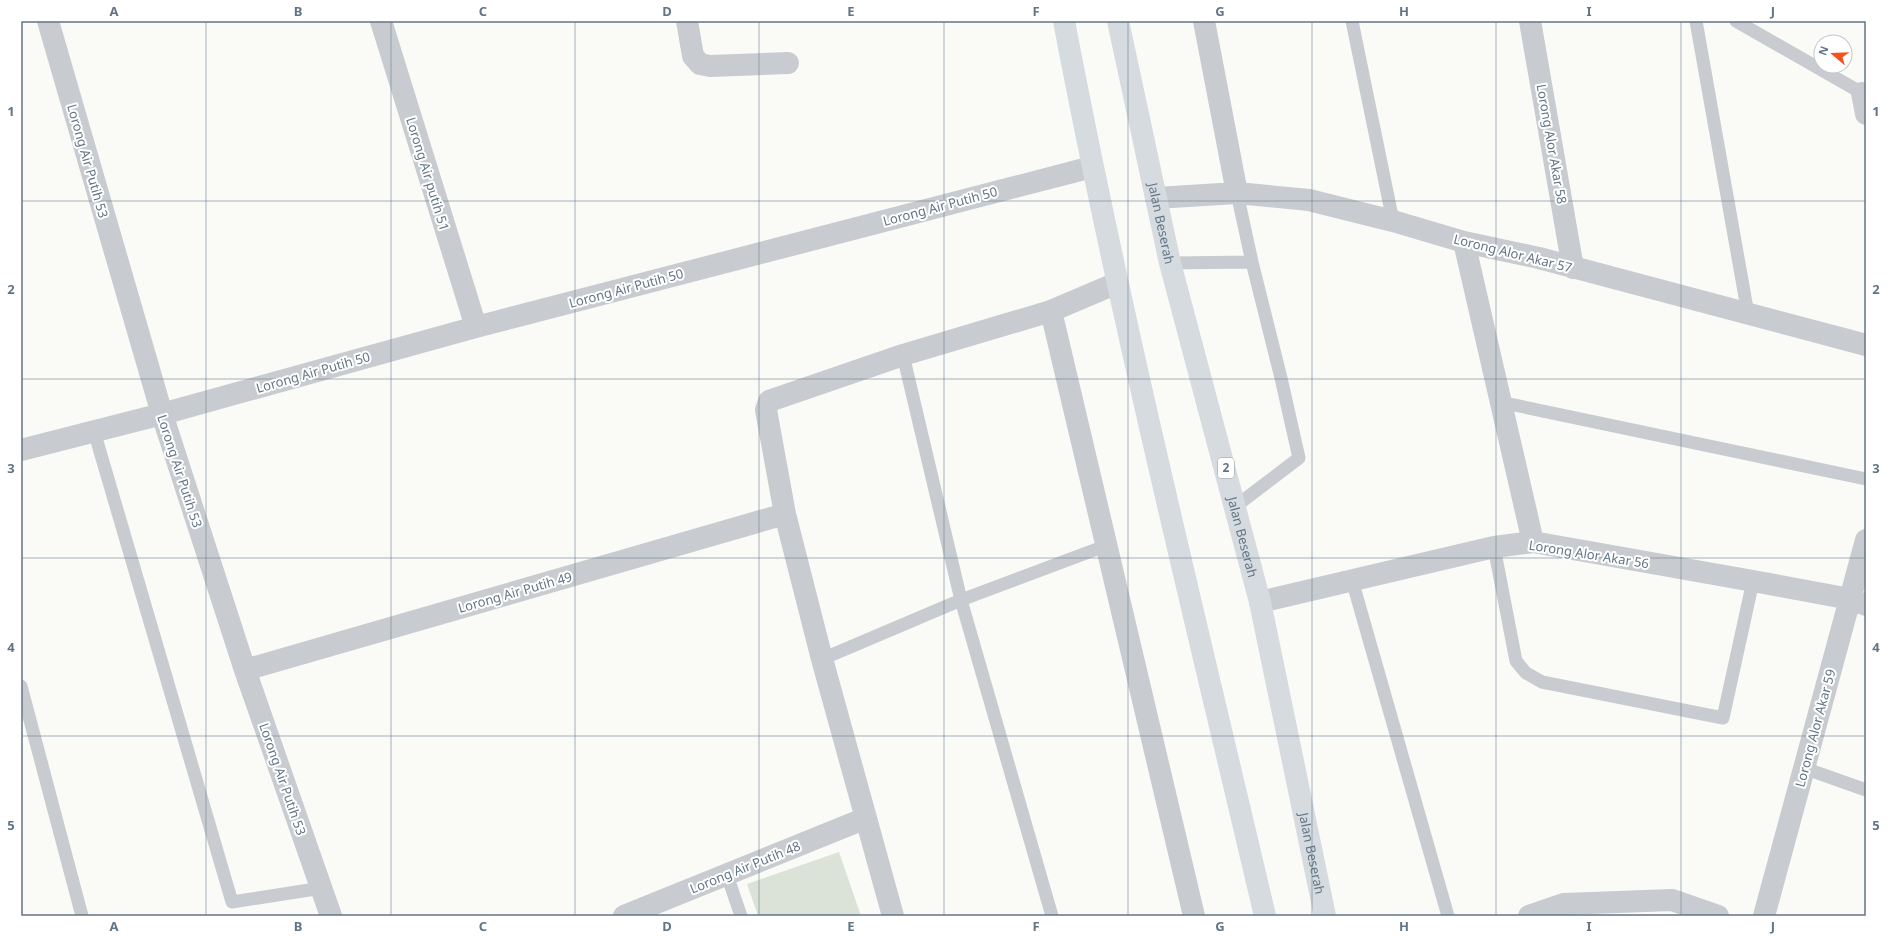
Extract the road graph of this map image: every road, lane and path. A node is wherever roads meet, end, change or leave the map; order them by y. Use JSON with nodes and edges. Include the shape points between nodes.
{"nodes":[{"id":1,"x":48,"y":21,"type":"edge"},
{"id":2,"x":381,"y":21,"type":"edge"},
{"id":3,"x":687,"y":21,"type":"edge"},
{"id":4,"x":1064,"y":21,"type":"edge"},
{"id":5,"x":1118,"y":21,"type":"edge"},
{"id":6,"x":1204,"y":21,"type":"edge"},
{"id":7,"x":1352,"y":21,"type":"edge"},
{"id":8,"x":1530,"y":21,"type":"edge"},
{"id":9,"x":1696,"y":21,"type":"edge"},
{"id":10,"x":1736,"y":21,"type":"edge"},
{"id":11,"x":788,"y":63,"type":"dead end"},
{"id":12,"x":1864,"y":104,"type":"edge"},
{"id":13,"x":1092,"y":167,"type":"junction"},
{"id":14,"x":1237,"y":193,"type":"junction"},
{"id":15,"x":1156,"y":198,"type":"junction"},
{"id":16,"x":1393,"y":221,"type":"junction"},
{"id":17,"x":1464,"y":242,"type":"junction"},
{"id":18,"x":1252,"y":262,"type":"junction"},
{"id":19,"x":1170,"y":263,"type":"junction"},
{"id":20,"x":1573,"y":268,"type":"junction"},
{"id":21,"x":1117,"y":283,"type":"junction"},
{"id":22,"x":1051,"y":311,"type":"junction"},
{"id":23,"x":1748,"y":314,"type":"junction"},
{"id":24,"x":476,"y":327,"type":"junction"},
{"id":25,"x":1866,"y":345,"type":"edge"},
{"id":26,"x":903,"y":355,"type":"junction"},
{"id":27,"x":1500,"y":402,"type":"junction"},
{"id":28,"x":162,"y":414,"type":"junction"},
{"id":29,"x":94,"y":431,"type":"junction"},
{"id":30,"x":22,"y":448,"type":"edge"},
{"id":31,"x":1866,"y":479,"type":"edge"},
{"id":32,"x":1236,"y":506,"type":"junction"},
{"id":33,"x":785,"y":514,"type":"junction"},
{"id":34,"x":1866,"y":540,"type":"edge"},
{"id":35,"x":1533,"y":542,"type":"junction"},
{"id":36,"x":1105,"y":546,"type":"junction"},
{"id":37,"x":1494,"y":547,"type":"junction"},
{"id":38,"x":1352,"y":580,"type":"junction"},
{"id":39,"x":1753,"y":581,"type":"junction"},
{"id":40,"x":961,"y":600,"type":"junction"},
{"id":41,"x":1260,"y":602,"type":"junction"},
{"id":42,"x":1858,"y":602,"type":"edge"},
{"id":43,"x":822,"y":659,"type":"junction"},
{"id":44,"x":245,"y":670,"type":"junction"},
{"id":45,"x":21,"y":686,"type":"edge"},
{"id":46,"x":1804,"y":768,"type":"junction"},
{"id":47,"x":1866,"y":790,"type":"edge"},
{"id":48,"x":866,"y":818,"type":"junction"},
{"id":49,"x":727,"y":875,"type":"junction"},
{"id":50,"x":322,"y":888,"type":"junction"},
{"id":51,"x":1565,"y":910,"type":"edge"},
{"id":52,"x":82,"y":916,"type":"edge"},
{"id":53,"x":332,"y":916,"type":"edge"},
{"id":54,"x":624,"y":916,"type":"edge"},
{"id":55,"x":741,"y":916,"type":"edge"},
{"id":56,"x":893,"y":916,"type":"edge"},
{"id":57,"x":1052,"y":916,"type":"edge"},
{"id":58,"x":1194,"y":916,"type":"edge"},
{"id":59,"x":1264,"y":916,"type":"edge"},
{"id":60,"x":1325,"y":916,"type":"edge"},
{"id":61,"x":1448,"y":916,"type":"edge"},
{"id":62,"x":1529,"y":916,"type":"edge"},
{"id":63,"x":1718,"y":916,"type":"edge"},
{"id":64,"x":1764,"y":916,"type":"edge"}],
"edges":[{"from":1,"to":28,"type":"street","name":"Lorong Air Putih 53"},
{"from":2,"to":24,"type":"street","name":"Lorong Air putih 51"},
{"from":3,"to":11,"type":"street","via":[[693,56],[700,64],[710,66]]},
{"from":4,"to":13,"type":"highway"},
{"from":5,"to":15,"type":"highway","name":"Jalan Beserah","number":"2"},
{"from":6,"to":14,"type":"street"},
{"from":7,"to":16,"type":"lane"},
{"from":8,"to":20,"type":"street","name":"Lorong Alor Akar 58"},
{"from":9,"to":23,"type":"lane"},
{"from":10,"to":12,"type":"lane"},
{"from":13,"to":21,"type":"highway"},
{"from":13,"to":24,"type":"street","name":"Lorong Air Putih 50"},
{"from":14,"to":15,"type":"street","name":"Lorong Alor Akar 57"},
{"from":14,"to":16,"type":"street","name":"Lorong Alor Akar 57","via":[[1309,200]]},
{"from":14,"to":18,"type":"lane"},
{"from":15,"to":19,"type":"highway","name":"Jalan Beserah","number":"2"},
{"from":16,"to":17,"type":"street","name":"Lorong Alor Akar 57"},
{"from":17,"to":20,"type":"street","name":"Lorong Alor Akar 57"},
{"from":17,"to":27,"type":"street"},
{"from":18,"to":19,"type":"lane"},
{"from":18,"to":32,"type":"lane","via":[[1282,378],[1299,458]]},
{"from":19,"to":32,"type":"highway","name":"Jalan Beserah","number":"2"},
{"from":20,"to":23,"type":"street","name":"Lorong Alor Akar 57"},
{"from":21,"to":22,"type":"street"},
{"from":21,"to":59,"type":"highway"},
{"from":22,"to":26,"type":"street"},
{"from":22,"to":36,"type":"street"},
{"from":23,"to":25,"type":"street","name":"Lorong Alor Akar 57"},
{"from":24,"to":28,"type":"street","name":"Lorong Air Putih 50"},
{"from":26,"to":33,"type":"street","via":[[769,401],[766,410]]},
{"from":26,"to":40,"type":"lane"},
{"from":27,"to":31,"type":"lane"},
{"from":27,"to":35,"type":"street"},
{"from":28,"to":29,"type":"street","name":"Lorong Air Putih 50"},
{"from":28,"to":44,"type":"street","name":"Lorong Air Putih 53"},
{"from":29,"to":30,"type":"street","name":"Lorong Air Putih 50"},
{"from":29,"to":50,"type":"lane","via":[[232,902]]},
{"from":32,"to":41,"type":"highway","name":"Jalan Beserah","number":"2"},
{"from":33,"to":43,"type":"street"},
{"from":33,"to":44,"type":"street","name":"Lorong Air Putih 49"},
{"from":34,"to":42,"type":"street","name":"Lorong Alor Akar 59"},
{"from":35,"to":37,"type":"street","name":"Lorong Alor Akar 56"},
{"from":35,"to":39,"type":"street","name":"Lorong Alor Akar 56"},
{"from":36,"to":40,"type":"lane"},
{"from":36,"to":58,"type":"street"},
{"from":37,"to":38,"type":"street","name":"Lorong Alor Akar 56"},
{"from":37,"to":39,"type":"lane","via":[[1516,661],[1526,673],[1542,682],[1723,718]]},
{"from":38,"to":41,"type":"street","name":"Lorong Alor Akar 56"},
{"from":38,"to":61,"type":"lane"},
{"from":39,"to":42,"type":"street","name":"Lorong Alor Akar 56"},
{"from":40,"to":43,"type":"lane"},
{"from":40,"to":57,"type":"lane"},
{"from":41,"to":60,"type":"highway","name":"Jalan Beserah","number":"2"},
{"from":42,"to":46,"type":"street","name":"Lorong Alor Akar 59"},
{"from":43,"to":48,"type":"street"},
{"from":44,"to":50,"type":"street","name":"Lorong Air Putih 53"},
{"from":45,"to":52,"type":"lane"},
{"from":46,"to":47,"type":"lane"},
{"from":46,"to":64,"type":"street","name":"Lorong Alor Akar 59"},
{"from":48,"to":49,"type":"street","name":"Lorong Air Putih 48"},
{"from":48,"to":56,"type":"street"},
{"from":49,"to":54,"type":"street","name":"Lorong Air Putih 48"},
{"from":49,"to":55,"type":"lane"},
{"from":50,"to":53,"type":"street","name":"Lorong Air Putih 53"},
{"from":51,"to":62,"type":"street"},
{"from":51,"to":63,"type":"street","via":[[1672,900]]}]}
